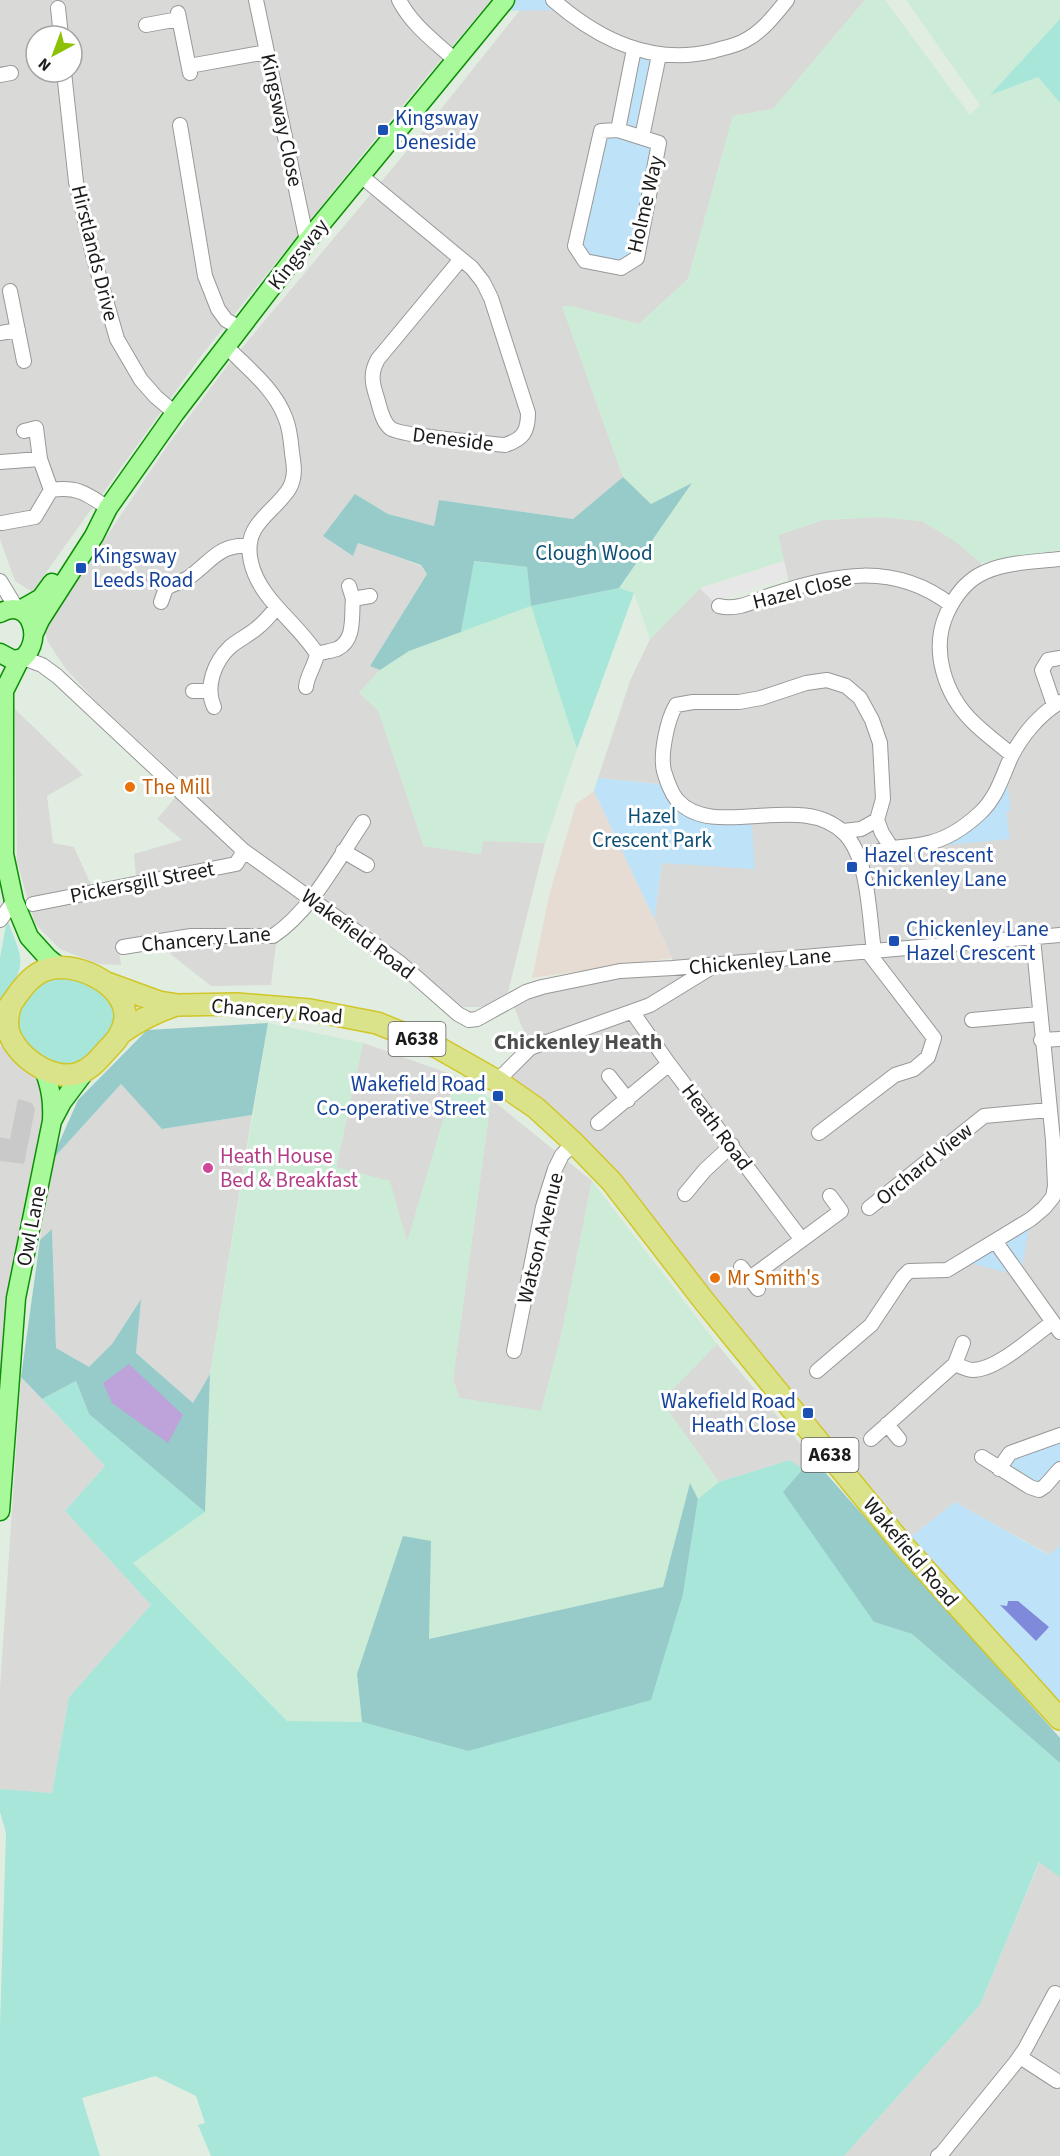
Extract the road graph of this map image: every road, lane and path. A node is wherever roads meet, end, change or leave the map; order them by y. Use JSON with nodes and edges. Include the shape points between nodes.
{"nodes":[{"id":1,"x":256,"y":0,"type":"edge"},
{"id":2,"x":399,"y":0,"type":"edge"},
{"id":3,"x":505,"y":0,"type":"edge"},
{"id":4,"x":554,"y":0,"type":"edge"},
{"id":5,"x":787,"y":0,"type":"edge"},
{"id":6,"x":58,"y":8,"type":"dead end"},
{"id":7,"x":60,"y":24,"type":"edge"},
{"id":8,"x":146,"y":25,"type":"dead end"},
{"id":9,"x":634,"y":49,"type":"junction"},
{"id":10,"x":267,"y":52,"type":"junction"},
{"id":11,"x":659,"y":55,"type":"junction"},
{"id":12,"x":455,"y":60,"type":"junction"},
{"id":13,"x":65,"y":84,"type":"edge"},
{"id":14,"x":180,"y":125,"type":"dead end"},
{"id":15,"x":618,"y":130,"type":"junction"},
{"id":16,"x":642,"y":137,"type":"junction"},
{"id":17,"x":360,"y":175,"type":"junction"},
{"id":18,"x":307,"y":241,"type":"junction"},
{"id":19,"x":461,"y":259,"type":"junction"},
{"id":20,"x":10,"y":291,"type":"dead end"},
{"id":21,"x":240,"y":328,"type":"junction"},
{"id":22,"x":18,"y":330,"type":"junction"},
{"id":23,"x":0,"y":333,"type":"edge"},
{"id":24,"x":226,"y":347,"type":"junction"},
{"id":25,"x":24,"y":361,"type":"dead end"},
{"id":26,"x":175,"y":412,"type":"junction"},
{"id":27,"x":30,"y":429,"type":"dead end"},
{"id":28,"x":40,"y":459,"type":"junction"},
{"id":29,"x":0,"y":462,"type":"edge"},
{"id":30,"x":51,"y":490,"type":"junction"},
{"id":31,"x":106,"y":513,"type":"junction"},
{"id":32,"x":3,"y":523,"type":"dead end"},
{"id":33,"x":249,"y":546,"type":"junction"},
{"id":34,"x":1060,"y":559,"type":"edge"},
{"id":35,"x":154,"y":578,"type":"dead end"},
{"id":36,"x":0,"y":581,"type":"edge"},
{"id":37,"x":166,"y":588,"type":"junction"},
{"id":38,"x":370,"y":596,"type":"dead end"},
{"id":39,"x":161,"y":602,"type":"dead end"},
{"id":40,"x":951,"y":604,"type":"junction"},
{"id":41,"x":718,"y":606,"type":"dead end"},
{"id":42,"x":277,"y":607,"type":"junction"},
{"id":43,"x":12,"y":611,"type":"edge"},
{"id":44,"x":34,"y":635,"type":"junction"},
{"id":45,"x":0,"y":652,"type":"edge"},
{"id":46,"x":317,"y":654,"type":"junction"},
{"id":47,"x":22,"y":658,"type":"junction"},
{"id":48,"x":1060,"y":658,"type":"edge"},
{"id":49,"x":0,"y":670,"type":"edge"},
{"id":50,"x":57,"y":676,"type":"junction"},
{"id":51,"x":306,"y":687,"type":"dead end"},
{"id":52,"x":193,"y":691,"type":"dead end"},
{"id":53,"x":209,"y":691,"type":"junction"},
{"id":54,"x":1057,"y":704,"type":"edge"},
{"id":55,"x":214,"y":707,"type":"dead end"},
{"id":56,"x":3,"y":708,"type":"junction"},
{"id":57,"x":1012,"y":755,"type":"junction"},
{"id":58,"x":2,"y":802,"type":"edge"},
{"id":59,"x":877,"y":820,"type":"junction"},
{"id":60,"x":363,"y":822,"type":"dead end"},
{"id":61,"x":843,"y":831,"type":"junction"},
{"id":62,"x":891,"y":847,"type":"junction"},
{"id":63,"x":244,"y":850,"type":"junction"},
{"id":64,"x":343,"y":851,"type":"junction"},
{"id":65,"x":861,"y":859,"type":"junction"},
{"id":66,"x":367,"y":865,"type":"dead end"},
{"id":67,"x":310,"y":899,"type":"junction"},
{"id":68,"x":14,"y":901,"type":"junction"},
{"id":69,"x":33,"y":904,"type":"dead end"},
{"id":70,"x":0,"y":920,"type":"edge"},
{"id":71,"x":1060,"y":935,"type":"edge"},
{"id":72,"x":29,"y":937,"type":"junction"},
{"id":73,"x":1033,"y":938,"type":"junction"},
{"id":74,"x":123,"y":947,"type":"dead end"},
{"id":75,"x":871,"y":952,"type":"junction"},
{"id":76,"x":720,"y":963,"type":"junction"},
{"id":77,"x":59,"y":967,"type":"junction"},
{"id":78,"x":673,"y":968,"type":"junction"},
{"id":79,"x":28,"y":981,"type":"junction"},
{"id":80,"x":107,"y":983,"type":"junction"},
{"id":81,"x":675,"y":989,"type":"junction"},
{"id":82,"x":178,"y":1005,"type":"junction"},
{"id":83,"x":5,"y":1012,"type":"edge"},
{"id":84,"x":633,"y":1013,"type":"junction"},
{"id":85,"x":1039,"y":1014,"type":"junction"},
{"id":86,"x":469,"y":1020,"type":"joint"},
{"id":87,"x":972,"y":1020,"type":"dead end"},
{"id":88,"x":121,"y":1033,"type":"junction"},
{"id":89,"x":1060,"y":1039,"type":"edge"},
{"id":90,"x":1041,"y":1040,"type":"junction"},
{"id":91,"x":0,"y":1046,"type":"edge"},
{"id":92,"x":23,"y":1052,"type":"junction"},
{"id":93,"x":669,"y":1064,"type":"junction"},
{"id":94,"x":44,"y":1070,"type":"junction"},
{"id":95,"x":86,"y":1070,"type":"junction"},
{"id":96,"x":609,"y":1076,"type":"dead end"},
{"id":97,"x":497,"y":1081,"type":"junction"},
{"id":98,"x":628,"y":1100,"type":"junction"},
{"id":99,"x":1049,"y":1110,"type":"junction"},
{"id":100,"x":52,"y":1121,"type":"junction"},
{"id":101,"x":598,"y":1123,"type":"dead end"},
{"id":102,"x":819,"y":1133,"type":"dead end"},
{"id":103,"x":574,"y":1143,"type":"junction"},
{"id":104,"x":732,"y":1145,"type":"junction"},
{"id":105,"x":693,"y":1161,"type":"dead end"},
{"id":106,"x":705,"y":1170,"type":"junction"},
{"id":107,"x":612,"y":1182,"type":"joint"},
{"id":108,"x":685,"y":1194,"type":"dead end"},
{"id":109,"x":830,"y":1196,"type":"dead end"},
{"id":110,"x":869,"y":1208,"type":"dead end"},
{"id":111,"x":802,"y":1240,"type":"junction"},
{"id":112,"x":995,"y":1241,"type":"junction"},
{"id":113,"x":750,"y":1278,"type":"dead end"},
{"id":114,"x":1057,"y":1327,"type":"edge"},
{"id":115,"x":520,"y":1343,"type":"dead end"},
{"id":116,"x":963,"y":1343,"type":"dead end"},
{"id":117,"x":955,"y":1364,"type":"junction"},
{"id":118,"x":817,"y":1371,"type":"dead end"},
{"id":119,"x":4,"y":1398,"type":"edge"},
{"id":120,"x":887,"y":1424,"type":"junction"},
{"id":121,"x":1060,"y":1436,"type":"edge"},
{"id":122,"x":871,"y":1439,"type":"dead end"},
{"id":123,"x":899,"y":1439,"type":"dead end"},
{"id":124,"x":982,"y":1457,"type":"dead end"},
{"id":125,"x":999,"y":1469,"type":"junction"},
{"id":126,"x":1060,"y":1469,"type":"edge"},
{"id":127,"x":0,"y":1511,"type":"edge"},
{"id":128,"x":1060,"y":1719,"type":"edge"},
{"id":129,"x":1055,"y":1993,"type":"dead end"},
{"id":130,"x":1020,"y":2057,"type":"junction"},
{"id":131,"x":1057,"y":2081,"type":"dead end"},
{"id":132,"x":938,"y":2156,"type":"edge"}],
"edges":[{"from":1,"to":10,"type":"street","name":"Kingsway Close"},
{"from":2,"to":12,"type":"street","via":[[422,32]]},
{"from":3,"to":12,"type":"main road","name":"Kingsway"},
{"from":4,"to":9,"type":"street","via":[[582,23]]},
{"from":5,"to":11,"type":"street","via":[[744,42],[693,56]]},
{"from":6,"to":7,"type":"street"},
{"from":8,"to":10,"type":"street","via":[[178,16],[189,70]]},
{"from":9,"to":11,"type":"street"},
{"from":9,"to":15,"type":"street"},
{"from":10,"to":18,"type":"street","name":"Kingsway Close"},
{"from":11,"to":16,"type":"street","name":"Holme Way"},
{"from":12,"to":17,"type":"main road","name":"Kingsway"},
{"from":13,"to":26,"type":"street","name":"Hirstlands Drive","via":[[76,182],[117,339],[141,380]]},
{"from":14,"to":21,"type":"street","via":[[201,257],[211,293],[226,320]]},
{"from":15,"to":16,"type":"street","name":"Holme Way"},
{"from":15,"to":16,"type":"street","name":"Holme Way","via":[[601,131],[575,246],[585,261],[621,268],[637,258],[659,143]]},
{"from":17,"to":18,"type":"main road","name":"Kingsway"},
{"from":17,"to":19,"type":"street","name":"Deneside"},
{"from":18,"to":21,"type":"main road","name":"Kingsway"},
{"from":19,"to":19,"type":"street","name":"Deneside","via":[[483,282],[491,298],[526,401],[525,435],[505,445],[391,429],[384,421],[372,386],[378,359]]},
{"from":20,"to":22,"type":"street"},
{"from":21,"to":24,"type":"main road","name":"Kingsway"},
{"from":22,"to":23,"type":"street"},
{"from":22,"to":25,"type":"street"},
{"from":24,"to":26,"type":"main road","name":"Kingsway"},
{"from":24,"to":33,"type":"street","via":[[266,385],[277,402],[285,416],[293,459],[294,476],[289,489],[261,518]]},
{"from":26,"to":31,"type":"main road","name":"Kingsway"},
{"from":27,"to":28,"type":"street"},
{"from":28,"to":29,"type":"street"},
{"from":28,"to":30,"type":"street"},
{"from":30,"to":31,"type":"street","via":[[80,490]]},
{"from":30,"to":32,"type":"street","via":[[35,517]]},
{"from":31,"to":43,"type":"main road","name":"Kingsway","via":[[41,598]]},
{"from":31,"to":44,"type":"main road","name":"Kingsway"},
{"from":33,"to":37,"type":"street","via":[[237,545],[214,554],[188,578]]},
{"from":33,"to":42,"type":"street","via":[[257,579]]},
{"from":34,"to":40,"type":"street","via":[[990,570],[978,575]]},
{"from":35,"to":37,"type":"street"},
{"from":36,"to":43,"type":"street"},
{"from":37,"to":39,"type":"street"},
{"from":38,"to":46,"type":"street","via":[[351,592],[350,636],[338,649]]},
{"from":40,"to":41,"type":"street","name":"Hazel Close","via":[[920,586],[868,574],[832,578],[735,608]]},
{"from":40,"to":57,"type":"street","via":[[939,643],[944,676],[973,722]]},
{"from":42,"to":46,"type":"street"},
{"from":42,"to":53,"type":"street","via":[[258,628],[230,646],[215,671]]},
{"from":43,"to":44,"type":"main road","via":[[29,618]]},
{"from":44,"to":47,"type":"main road","name":"Kingsway","via":[[32,646]]},
{"from":44,"to":50,"type":"street"},
{"from":45,"to":47,"type":"main road","via":[[13,660]]},
{"from":46,"to":51,"type":"street"},
{"from":47,"to":50,"type":"street"},
{"from":47,"to":56,"type":"main road","name":"Kingsway","via":[[10,675]]},
{"from":48,"to":54,"type":"street","via":[[1048,660],[1042,670]]},
{"from":49,"to":56,"type":"main road"},
{"from":50,"to":63,"type":"street","name":"Wakefield Road"},
{"from":52,"to":53,"type":"street"},
{"from":53,"to":55,"type":"street"},
{"from":54,"to":57,"type":"street","via":[[1029,729]]},
{"from":56,"to":58,"type":"main road"},
{"from":57,"to":62,"type":"street","via":[[992,799],[970,821],[930,843]]},
{"from":58,"to":68,"type":"main road","via":[[4,854]]},
{"from":59,"to":61,"type":"street"},
{"from":59,"to":61,"type":"street","via":[[883,799],[880,743],[860,698],[846,686],[828,680],[739,702],[676,705],[662,762],[668,785],[682,805],[719,817],[795,814],[823,820]]},
{"from":59,"to":62,"type":"street"},
{"from":60,"to":64,"type":"street","name":"Chancery Lane"},
{"from":61,"to":65,"type":"street"},
{"from":62,"to":65,"type":"street"},
{"from":63,"to":67,"type":"street","name":"Wakefield Road"},
{"from":63,"to":69,"type":"street","name":"Pickersgill Street","via":[[236,864]]},
{"from":64,"to":66,"type":"street"},
{"from":64,"to":67,"type":"street","name":"Chancery Lane"},
{"from":65,"to":75,"type":"street"},
{"from":67,"to":74,"type":"street","name":"Chancery Lane","via":[[273,936],[191,936]]},
{"from":67,"to":86,"type":"street","name":"Wakefield Road","via":[[400,963]]},
{"from":68,"to":70,"type":"street"},
{"from":68,"to":72,"type":"main road"},
{"from":71,"to":73,"type":"street","name":"Chickenley Lane"},
{"from":72,"to":77,"type":"main road"},
{"from":72,"to":79,"type":"main road","via":[[32,965]]},
{"from":73,"to":75,"type":"street","name":"Chickenley Lane"},
{"from":73,"to":85,"type":"street"},
{"from":75,"to":76,"type":"street","name":"Chickenley Lane"},
{"from":75,"to":102,"type":"street","via":[[934,1038],[928,1057],[914,1070],[895,1075]]},
{"from":76,"to":78,"type":"street","name":"Chickenley Lane"},
{"from":76,"to":81,"type":"street"},
{"from":77,"to":79,"type":"highway","via":[[42,971]]},
{"from":77,"to":80,"type":"highway","number":"A638"},
{"from":78,"to":81,"type":"street"},
{"from":78,"to":86,"type":"street","name":"Chickenley Lane","via":[[621,971],[542,987]]},
{"from":79,"to":83,"type":"highway"},
{"from":80,"to":82,"type":"highway","name":"Chancery Road","number":"A638"},
{"from":80,"to":88,"type":"highway","via":[[124,1006]]},
{"from":81,"to":84,"type":"street"},
{"from":82,"to":88,"type":"highway","name":"Chancery Road","number":"A638","via":[[139,1020]]},
{"from":82,"to":97,"type":"highway","name":"Chancery Road","number":"A638","via":[[237,1004],[310,1010],[377,1023],[437,1047]]},
{"from":83,"to":92,"type":"highway","via":[[15,1045]]},
{"from":84,"to":93,"type":"street","name":"Heath Road"},
{"from":84,"to":97,"type":"street","via":[[530,1048]]},
{"from":85,"to":87,"type":"street"},
{"from":85,"to":90,"type":"street"},
{"from":88,"to":95,"type":"highway","number":"A638"},
{"from":89,"to":90,"type":"street"},
{"from":90,"to":99,"type":"street"},
{"from":91,"to":92,"type":"highway"},
{"from":92,"to":94,"type":"highway"},
{"from":93,"to":98,"type":"street"},
{"from":93,"to":104,"type":"street","name":"Heath Road"},
{"from":94,"to":95,"type":"highway","via":[[63,1076]]},
{"from":94,"to":100,"type":"main road","name":"Owl Lane","via":[[52,1095]]},
{"from":95,"to":100,"type":"main road","name":"Owl Lane"},
{"from":96,"to":98,"type":"street"},
{"from":97,"to":103,"type":"highway","name":"Chancery Road","number":"A638","via":[[536,1108]]},
{"from":98,"to":101,"type":"street"},
{"from":99,"to":110,"type":"street","name":"Orchard View","via":[[984,1116]]},
{"from":99,"to":112,"type":"street","via":[[1053,1197],[1031,1219]]},
{"from":100,"to":119,"type":"main road","name":"Owl Lane","via":[[16,1298]]},
{"from":103,"to":107,"type":"highway","name":"Chancery Road","number":"A638"},
{"from":103,"to":115,"type":"street","name":"Watson Avenue","via":[[555,1169],[543,1207]]},
{"from":104,"to":106,"type":"street"},
{"from":104,"to":111,"type":"street","name":"Heath Road"},
{"from":105,"to":106,"type":"street"},
{"from":106,"to":108,"type":"street"},
{"from":107,"to":128,"type":"highway","name":"Wakefield Road","number":"A638","via":[[902,1544]]},
{"from":109,"to":111,"type":"street","via":[[841,1211]]},
{"from":111,"to":113,"type":"street"},
{"from":112,"to":114,"type":"street"},
{"from":112,"to":118,"type":"street","via":[[947,1270],[909,1271],[871,1325]]},
{"from":114,"to":117,"type":"street","via":[[983,1368],[971,1371]]},
{"from":116,"to":117,"type":"street"},
{"from":117,"to":120,"type":"street"},
{"from":119,"to":127,"type":"main road","name":"Owl Lane"},
{"from":120,"to":122,"type":"street"},
{"from":120,"to":123,"type":"street"},
{"from":121,"to":125,"type":"street","via":[[1010,1453]]},
{"from":124,"to":125,"type":"street"},
{"from":125,"to":126,"type":"street","via":[[1039,1490]]},
{"from":129,"to":130,"type":"street"},
{"from":130,"to":131,"type":"street"},
{"from":130,"to":132,"type":"street"}]}
